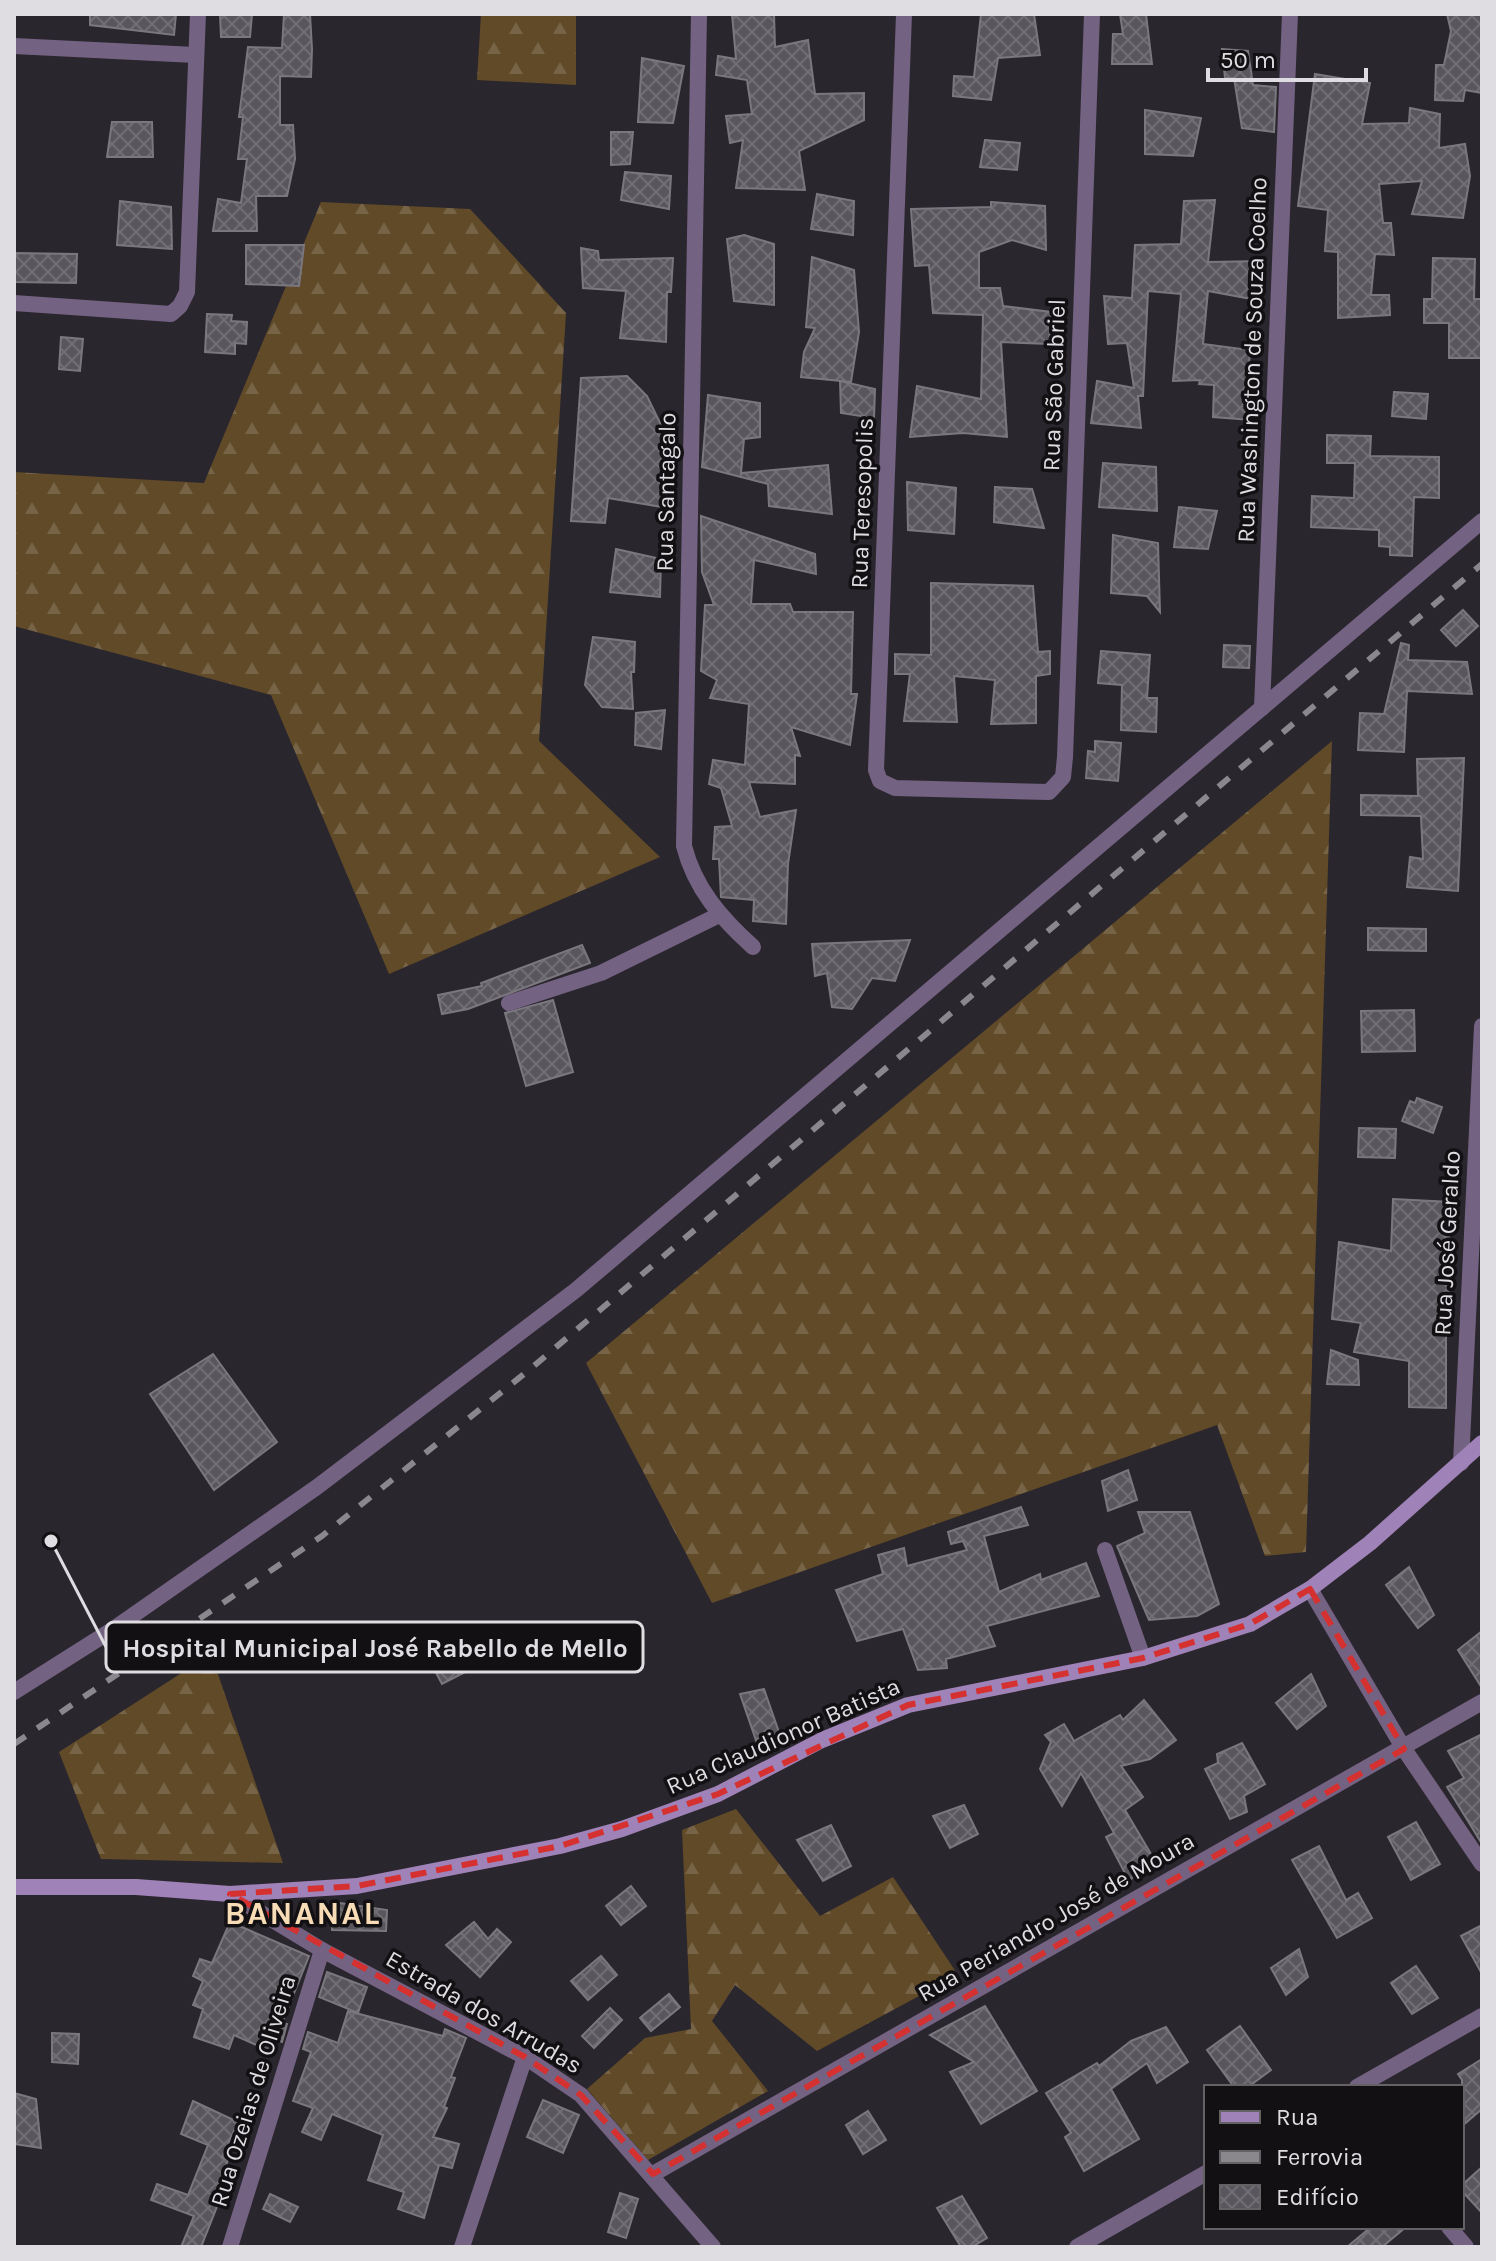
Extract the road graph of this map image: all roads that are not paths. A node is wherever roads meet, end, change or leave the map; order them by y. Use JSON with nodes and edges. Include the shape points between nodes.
{"nodes":[{"id":1,"x":198,"y":14,"type":"edge"},
{"id":2,"x":699,"y":14,"type":"edge"},
{"id":3,"x":904,"y":14,"type":"edge"},
{"id":4,"x":1092,"y":14,"type":"edge"},
{"id":5,"x":1290,"y":14,"type":"edge"},
{"id":6,"x":14,"y":46,"type":"edge"},
{"id":7,"x":195,"y":55,"type":"junction"},
{"id":8,"x":14,"y":303,"type":"edge"},
{"id":9,"x":1482,"y":521,"type":"edge"},
{"id":10,"x":1262,"y":708,"type":"junction"},
{"id":11,"x":1065,"y":757,"type":"joint"},
{"id":12,"x":719,"y":915,"type":"junction"},
{"id":13,"x":753,"y":947,"type":"dead end"},
{"id":14,"x":509,"y":1003,"type":"dead end"},
{"id":15,"x":1482,"y":1026,"type":"edge"},
{"id":16,"x":1482,"y":1443,"type":"edge"},
{"id":17,"x":1461,"y":1463,"type":"junction"},
{"id":18,"x":1105,"y":1550,"type":"dead end"},
{"id":19,"x":1310,"y":1589,"type":"junction"},
{"id":20,"x":1143,"y":1658,"type":"junction"},
{"id":21,"x":14,"y":1692,"type":"edge"},
{"id":22,"x":1482,"y":1702,"type":"edge"},
{"id":23,"x":1404,"y":1749,"type":"junction"},
{"id":24,"x":1482,"y":1864,"type":"edge"},
{"id":25,"x":14,"y":1887,"type":"edge"},
{"id":26,"x":230,"y":1894,"type":"junction"},
{"id":27,"x":322,"y":1950,"type":"junction"},
{"id":28,"x":1482,"y":2016,"type":"edge"},
{"id":29,"x":525,"y":2057,"type":"junction"},
{"id":30,"x":1361,"y":2085,"type":"edge"},
{"id":31,"x":653,"y":2174,"type":"junction"},
{"id":32,"x":1204,"y":2174,"type":"edge"},
{"id":33,"x":1451,"y":2229,"type":"edge"},
{"id":34,"x":1083,"y":2246,"type":"edge"},
{"id":35,"x":230,"y":2247,"type":"edge"},
{"id":36,"x":462,"y":2247,"type":"edge"},
{"id":37,"x":713,"y":2247,"type":"edge"},
{"id":38,"x":1466,"y":2247,"type":"edge"}],
"edges":[{"from":1,"to":7,"type":"street"},
{"from":2,"to":12,"type":"street","name":"Rua Santagalo","via":[[684,846],[689,867]]},
{"from":3,"to":11,"type":"street","name":"Rua Teresopolis","via":[[876,770],[880,781],[895,788],[1049,792],[1063,777]]},
{"from":4,"to":11,"type":"street","name":"Rua São Gabriel"},
{"from":5,"to":10,"type":"street","name":"Rua Washington de Souza Coelho"},
{"from":6,"to":7,"type":"street"},
{"from":7,"to":8,"type":"street","via":[[187,292],[171,314]]},
{"from":9,"to":10,"type":"street"},
{"from":10,"to":21,"type":"street","via":[[576,1290],[317,1487]]},
{"from":12,"to":13,"type":"street","name":"Rua Santagalo"},
{"from":12,"to":14,"type":"street","via":[[601,973]]},
{"from":15,"to":17,"type":"street","name":"Rua José Geraldo"},
{"from":16,"to":17,"type":"main road","name":"Rua Claudionor Batista"},
{"from":17,"to":19,"type":"main road","name":"Rua Claudionor Batista"},
{"from":18,"to":20,"type":"street"},
{"from":19,"to":20,"type":"main road","name":"Rua Claudionor Batista","via":[[1250,1624]]},
{"from":19,"to":23,"type":"street"},
{"from":20,"to":26,"type":"main road","name":"Rua Claudionor Batista","via":[[908,1705],[822,1740],[689,1806],[560,1846],[357,1886]]},
{"from":22,"to":23,"type":"street","name":"Rua Periandro José de Moura"},
{"from":23,"to":24,"type":"street"},
{"from":23,"to":31,"type":"street","name":"Rua Periandro José de Moura"},
{"from":25,"to":26,"type":"main road","name":"Rua Claudionor Batista"},
{"from":26,"to":27,"type":"street","name":"Estrada dos Arrudas"},
{"from":27,"to":29,"type":"street","name":"Estrada dos Arrudas"},
{"from":27,"to":35,"type":"street","name":"Rua Ozeias de Oliveira"},
{"from":28,"to":30,"type":"street"},
{"from":29,"to":31,"type":"street","name":"Estrada dos Arrudas","via":[[581,2095]]},
{"from":29,"to":36,"type":"street"},
{"from":31,"to":37,"type":"street","name":"Estrada dos Arrudas"},
{"from":32,"to":34,"type":"street"},
{"from":33,"to":38,"type":"street"}]}
